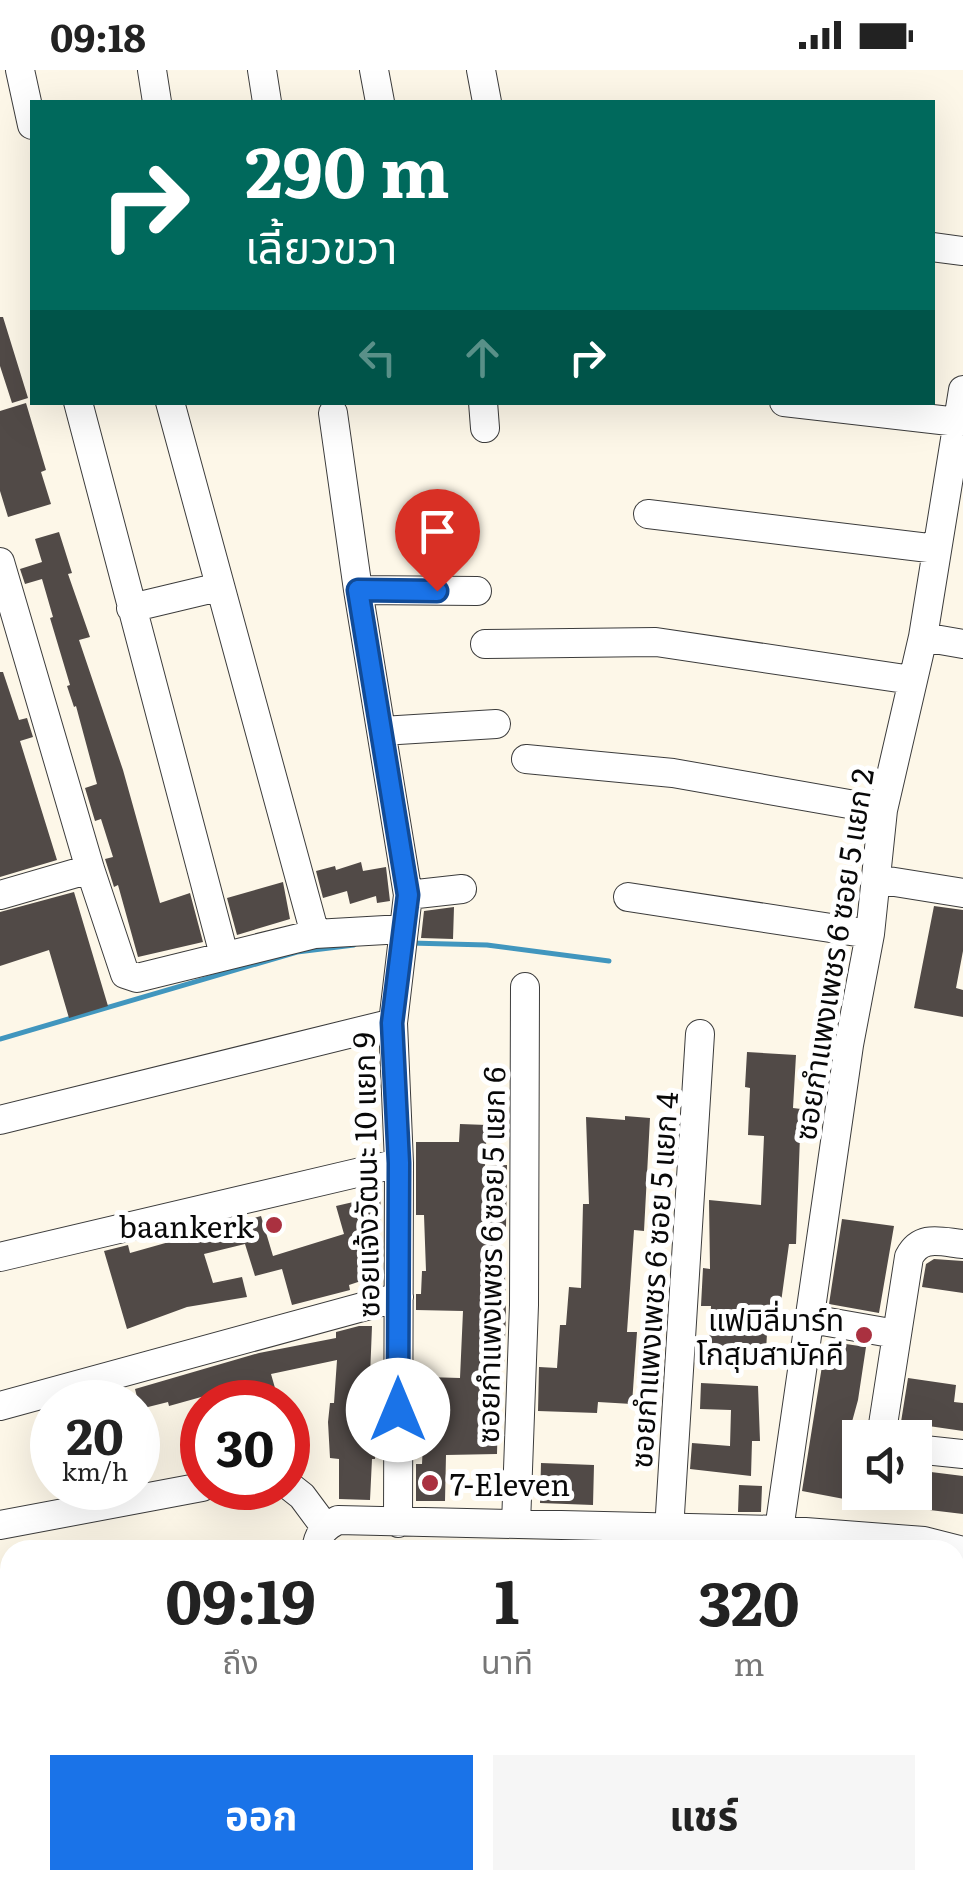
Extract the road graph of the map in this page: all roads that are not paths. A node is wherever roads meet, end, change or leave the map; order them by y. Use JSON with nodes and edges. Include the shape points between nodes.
{"nodes":[{"id":1,"x":20,"y":70,"type":"edge"},
{"id":2,"x":152,"y":70,"type":"edge"},
{"id":3,"x":262,"y":70,"type":"edge"},
{"id":4,"x":374,"y":70,"type":"edge"},
{"id":5,"x":481,"y":70,"type":"edge"},
{"id":6,"x":157,"y":100,"type":"edge"},
{"id":7,"x":268,"y":100,"type":"edge"},
{"id":8,"x":380,"y":100,"type":"edge"},
{"id":9,"x":486,"y":100,"type":"edge"},
{"id":10,"x":30,"y":117,"type":"edge"},
{"id":11,"x":935,"y":247,"type":"edge"},
{"id":12,"x":963,"y":250,"type":"edge"},
{"id":13,"x":963,"y":390,"type":"edge"},
{"id":14,"x":79,"y":405,"type":"edge"},
{"id":15,"x":171,"y":405,"type":"edge"},
{"id":16,"x":831,"y":405,"type":"edge"},
{"id":17,"x":333,"y":413,"type":"dead end"},
{"id":18,"x":958,"y":435,"type":"edge"},
{"id":19,"x":648,"y":514,"type":"dead end"},
{"id":20,"x":937,"y":550,"type":"junction"},
{"id":21,"x":0,"y":562,"type":"edge"},
{"id":22,"x":219,"y":587,"type":"junction"},
{"id":23,"x":358,"y":590,"type":"junction"},
{"id":24,"x":477,"y":591,"type":"dead end"},
{"id":25,"x":131,"y":608,"type":"junction"},
{"id":26,"x":923,"y":637,"type":"junction"},
{"id":27,"x":485,"y":644,"type":"dead end"},
{"id":28,"x":963,"y":644,"type":"edge"},
{"id":29,"x":912,"y":680,"type":"junction"},
{"id":30,"x":496,"y":724,"type":"dead end"},
{"id":31,"x":382,"y":731,"type":"junction"},
{"id":32,"x":526,"y":758,"type":"dead end"},
{"id":33,"x":883,"y":810,"type":"junction"},
{"id":34,"x":90,"y":869,"type":"junction"},
{"id":35,"x":876,"y":879,"type":"junction"},
{"id":36,"x":462,"y":889,"type":"dead end"},
{"id":37,"x":963,"y":893,"type":"edge"},
{"id":38,"x":408,"y":895,"type":"junction"},
{"id":39,"x":0,"y":896,"type":"edge"},
{"id":40,"x":628,"y":897,"type":"dead end"},
{"id":41,"x":316,"y":934,"type":"junction"},
{"id":42,"x":870,"y":934,"type":"junction"},
{"id":43,"x":402,"y":938,"type":"junction"},
{"id":44,"x":224,"y":955,"type":"junction"},
{"id":45,"x":525,"y":987,"type":"dead end"},
{"id":46,"x":392,"y":1023,"type":"junction"},
{"id":47,"x":700,"y":1034,"type":"dead end"},
{"id":48,"x":0,"y":1120,"type":"edge"},
{"id":49,"x":399,"y":1163,"type":"junction"},
{"id":50,"x":963,"y":1244,"type":"edge"},
{"id":51,"x":0,"y":1258,"type":"edge"},
{"id":52,"x":399,"y":1298,"type":"junction"},
{"id":53,"x":811,"y":1320,"type":"junction"},
{"id":54,"x":896,"y":1334,"type":"junction"},
{"id":55,"x":0,"y":1406,"type":"edge"},
{"id":56,"x":884,"y":1420,"type":"edge"},
{"id":57,"x":932,"y":1451,"type":"edge"},
{"id":58,"x":963,"y":1454,"type":"edge"},
{"id":59,"x":180,"y":1491,"type":"edge"},
{"id":60,"x":308,"y":1510,"type":"edge"},
{"id":61,"x":398,"y":1523,"type":"junction"},
{"id":62,"x":0,"y":1524,"type":"edge"},
{"id":63,"x":516,"y":1524,"type":"junction"},
{"id":64,"x":669,"y":1530,"type":"junction"},
{"id":65,"x":320,"y":1538,"type":"edge"},
{"id":66,"x":780,"y":1540,"type":"edge"},
{"id":67,"x":924,"y":1540,"type":"edge"}],
"edges":[{"from":1,"to":10,"type":"street"},
{"from":2,"to":6,"type":"street"},
{"from":3,"to":7,"type":"street"},
{"from":4,"to":8,"type":"street"},
{"from":5,"to":9,"type":"street"},
{"from":11,"to":12,"type":"street"},
{"from":13,"to":18,"type":"street","name":"ซอยกำแพงเพชร 6 ซอย 5 แยก 2"},
{"from":14,"to":25,"type":"street"},
{"from":15,"to":22,"type":"street"},
{"from":16,"to":18,"type":"street"},
{"from":17,"to":23,"type":"street","name":"ซอยแจ้งวัฒนะ 10 แยก 9"},
{"from":18,"to":20,"type":"street","name":"ซอยกำแพงเพชร 6 ซอย 5 แยก 2"},
{"from":19,"to":20,"type":"street"},
{"from":20,"to":26,"type":"street","name":"ซอยกำแพงเพชร 6 ซอย 5 แยก 2"},
{"from":21,"to":34,"type":"street"},
{"from":22,"to":25,"type":"street"},
{"from":22,"to":41,"type":"street"},
{"from":23,"to":24,"type":"street"},
{"from":23,"to":31,"type":"street","name":"ซอยแจ้งวัฒนะ 10 แยก 9"},
{"from":25,"to":44,"type":"street"},
{"from":26,"to":28,"type":"street"},
{"from":26,"to":29,"type":"street","name":"ซอยกำแพงเพชร 6 ซอย 5 แยก 2"},
{"from":27,"to":29,"type":"street","via":[[656,642]]},
{"from":29,"to":33,"type":"street","name":"ซอยกำแพงเพชร 6 ซอย 5 แยก 2"},
{"from":30,"to":31,"type":"street"},
{"from":31,"to":38,"type":"street","name":"ซอยแจ้งวัฒนะ 10 แยก 9"},
{"from":32,"to":33,"type":"street","via":[[673,773]]},
{"from":33,"to":35,"type":"street","name":"ซอยกำแพงเพชร 6 ซอย 5 แยก 2"},
{"from":34,"to":39,"type":"street"},
{"from":34,"to":44,"type":"street","via":[[125,974],[136,978]]},
{"from":35,"to":37,"type":"street"},
{"from":35,"to":42,"type":"street","name":"ซอยกำแพงเพชร 6 ซอย 5 แยก 2"},
{"from":36,"to":38,"type":"street"},
{"from":38,"to":43,"type":"street","name":"ซอยแจ้งวัฒนะ 10 แยก 9"},
{"from":40,"to":42,"type":"street"},
{"from":41,"to":43,"type":"street"},
{"from":41,"to":44,"type":"street"},
{"from":42,"to":53,"type":"street","name":"ซอยกำแพงเพชร 6 ซอย 5 แยก 2"},
{"from":43,"to":46,"type":"street","name":"ซอยแจ้งวัฒนะ 10 แยก 9"},
{"from":45,"to":63,"type":"street","name":"ซอยกำแพงเพชร 6 ซอย 5 แยก 6"},
{"from":46,"to":48,"type":"street"},
{"from":46,"to":49,"type":"street","name":"ซอยแจ้งวัฒนะ 10 แยก 9"},
{"from":47,"to":64,"type":"street","name":"ซอยกำแพงเพชร 6 ซอย 5 แยก 4"},
{"from":49,"to":51,"type":"street"},
{"from":49,"to":52,"type":"street","name":"ซอยแจ้งวัฒนะ 10 แยก 9"},
{"from":50,"to":54,"type":"street","via":[[915,1245]]},
{"from":52,"to":55,"type":"street"},
{"from":52,"to":61,"type":"street","name":"ซอยแจ้งวัฒนะ 10 แยก 9"},
{"from":53,"to":54,"type":"street"},
{"from":53,"to":66,"type":"street","name":"ซอยกำแพงเพชร 6 ซอย 5 แยก 2"},
{"from":54,"to":56,"type":"street"},
{"from":57,"to":58,"type":"street"},
{"from":59,"to":62,"type":"street"},
{"from":60,"to":65,"type":"street"},
{"from":61,"to":63,"type":"street"},
{"from":61,"to":65,"type":"street","via":[[338,1520]]},
{"from":63,"to":64,"type":"street"},
{"from":64,"to":66,"type":"street"},
{"from":66,"to":67,"type":"street"}]}
